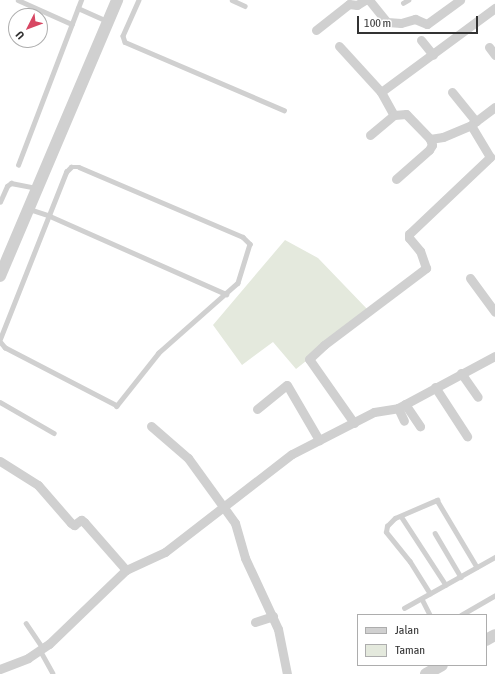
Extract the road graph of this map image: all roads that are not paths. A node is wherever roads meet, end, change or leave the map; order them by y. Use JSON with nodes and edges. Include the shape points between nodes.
{"nodes":[{"id":1,"x":18,"y":0,"type":"edge"},
{"id":2,"x":81,"y":0,"type":"edge"},
{"id":3,"x":117,"y":0,"type":"edge"},
{"id":4,"x":139,"y":0,"type":"edge"},
{"id":5,"x":232,"y":0,"type":"edge"},
{"id":6,"x":365,"y":0,"type":"edge"},
{"id":7,"x":369,"y":0,"type":"edge"},
{"id":8,"x":408,"y":0,"type":"edge"},
{"id":9,"x":460,"y":0,"type":"edge"},
{"id":10,"x":403,"y":3,"type":"dead end"},
{"id":11,"x":245,"y":6,"type":"dead end"},
{"id":12,"x":78,"y":8,"type":"junction"},
{"id":13,"x":495,"y":8,"type":"edge"},
{"id":14,"x":108,"y":22,"type":"junction"},
{"id":15,"x":72,"y":24,"type":"junction"},
{"id":16,"x":316,"y":30,"type":"dead end"},
{"id":17,"x":421,"y":40,"type":"dead end"},
{"id":18,"x":339,"y":46,"type":"dead end"},
{"id":19,"x":489,"y":47,"type":"dead end"},
{"id":20,"x":433,"y":55,"type":"junction"},
{"id":21,"x":495,"y":55,"type":"edge"},
{"id":22,"x":381,"y":92,"type":"junction"},
{"id":23,"x":452,"y":92,"type":"dead end"},
{"id":24,"x":495,"y":107,"type":"edge"},
{"id":25,"x":284,"y":110,"type":"dead end"},
{"id":26,"x":394,"y":115,"type":"junction"},
{"id":27,"x":474,"y":124,"type":"junction"},
{"id":28,"x":370,"y":135,"type":"dead end"},
{"id":29,"x":430,"y":139,"type":"junction"},
{"id":30,"x":18,"y":165,"type":"dead end"},
{"id":31,"x":396,"y":179,"type":"dead end"},
{"id":32,"x":36,"y":188,"type":"junction"},
{"id":33,"x":0,"y":202,"type":"edge"},
{"id":34,"x":27,"y":208,"type":"junction"},
{"id":35,"x":50,"y":216,"type":"junction"},
{"id":36,"x":0,"y":276,"type":"edge"},
{"id":37,"x":470,"y":278,"type":"dead end"},
{"id":38,"x":226,"y":294,"type":"junction"},
{"id":39,"x":495,"y":312,"type":"edge"},
{"id":40,"x":0,"y":340,"type":"edge"},
{"id":41,"x":495,"y":356,"type":"edge"},
{"id":42,"x":461,"y":373,"type":"junction"},
{"id":43,"x":435,"y":387,"type":"junction"},
{"id":44,"x":478,"y":397,"type":"dead end"},
{"id":45,"x":0,"y":402,"type":"edge"},
{"id":46,"x":402,"y":406,"type":"junction"},
{"id":47,"x":257,"y":409,"type":"dead end"},
{"id":48,"x":404,"y":421,"type":"dead end"},
{"id":49,"x":354,"y":423,"type":"junction"},
{"id":50,"x":151,"y":426,"type":"dead end"},
{"id":51,"x":420,"y":426,"type":"dead end"},
{"id":52,"x":54,"y":433,"type":"dead end"},
{"id":53,"x":467,"y":436,"type":"dead end"},
{"id":54,"x":319,"y":440,"type":"junction"},
{"id":55,"x":0,"y":461,"type":"edge"},
{"id":56,"x":224,"y":506,"type":"junction"},
{"id":57,"x":401,"y":516,"type":"junction"},
{"id":58,"x":436,"y":534,"type":"dead end"},
{"id":59,"x":495,"y":557,"type":"edge"},
{"id":60,"x":477,"y":567,"type":"junction"},
{"id":61,"x":126,"y":570,"type":"junction"},
{"id":62,"x":461,"y":577,"type":"junction"},
{"id":63,"x":446,"y":585,"type":"junction"},
{"id":64,"x":430,"y":594,"type":"junction"},
{"id":65,"x":495,"y":595,"type":"edge"},
{"id":66,"x":422,"y":599,"type":"junction"},
{"id":67,"x":404,"y":608,"type":"dead end"},
{"id":68,"x":430,"y":614,"type":"edge"},
{"id":69,"x":463,"y":614,"type":"edge"},
{"id":70,"x":273,"y":616,"type":"junction"},
{"id":71,"x":255,"y":622,"type":"dead end"},
{"id":72,"x":26,"y":623,"type":"dead end"},
{"id":73,"x":42,"y":649,"type":"junction"},
{"id":74,"x":440,"y":666,"type":"edge"},
{"id":75,"x":0,"y":668,"type":"edge"},
{"id":76,"x":53,"y":673,"type":"edge"},
{"id":77,"x":287,"y":674,"type":"edge"},
{"id":78,"x":426,"y":674,"type":"edge"}],
"edges":[{"from":1,"to":15,"type":"lane"},
{"from":2,"to":12,"type":"lane"},
{"from":3,"to":14,"type":"street"},
{"from":4,"to":25,"type":"lane","via":[[123,36],[125,42]]},
{"from":5,"to":11,"type":"lane"},
{"from":6,"to":16,"type":"street","via":[[356,5],[349,4]]},
{"from":7,"to":9,"type":"street","via":[[387,22],[401,24],[415,19],[427,24]]},
{"from":8,"to":10,"type":"lane"},
{"from":12,"to":14,"type":"lane"},
{"from":12,"to":15,"type":"lane"},
{"from":13,"to":20,"type":"street"},
{"from":14,"to":32,"type":"street"},
{"from":15,"to":30,"type":"lane"},
{"from":17,"to":20,"type":"street"},
{"from":18,"to":22,"type":"street"},
{"from":19,"to":21,"type":"street"},
{"from":20,"to":22,"type":"street"},
{"from":22,"to":26,"type":"street"},
{"from":23,"to":27,"type":"street"},
{"from":24,"to":27,"type":"street"},
{"from":26,"to":28,"type":"street"},
{"from":26,"to":29,"type":"street","via":[[406,114]]},
{"from":27,"to":29,"type":"street","via":[[443,137]]},
{"from":27,"to":49,"type":"street","via":[[490,156],[408,235],[422,255],[426,266],[424,271],[324,345],[309,359]]},
{"from":29,"to":31,"type":"street","via":[[432,145],[429,150]]},
{"from":32,"to":33,"type":"lane","via":[[11,182],[6,186]]},
{"from":32,"to":34,"type":"street"},
{"from":34,"to":35,"type":"lane"},
{"from":34,"to":36,"type":"street"},
{"from":35,"to":38,"type":"lane"},
{"from":35,"to":38,"type":"lane","via":[[66,172],[74,166],[243,237],[250,244],[250,251],[238,283]]},
{"from":35,"to":40,"type":"lane"},
{"from":37,"to":39,"type":"street"},
{"from":38,"to":40,"type":"lane","via":[[159,353],[117,406],[5,348]]},
{"from":41,"to":42,"type":"street"},
{"from":42,"to":43,"type":"street"},
{"from":42,"to":44,"type":"street"},
{"from":43,"to":46,"type":"street"},
{"from":43,"to":53,"type":"street"},
{"from":45,"to":52,"type":"lane"},
{"from":46,"to":48,"type":"street"},
{"from":46,"to":49,"type":"street","via":[[374,412]]},
{"from":46,"to":51,"type":"street"},
{"from":47,"to":54,"type":"street","via":[[287,386]]},
{"from":49,"to":54,"type":"street"},
{"from":50,"to":56,"type":"street","via":[[188,458]]},
{"from":54,"to":56,"type":"street","via":[[292,454]]},
{"from":55,"to":61,"type":"street","via":[[38,484],[71,523],[74,525],[81,520],[84,522]]},
{"from":56,"to":61,"type":"street","via":[[165,552]]},
{"from":56,"to":70,"type":"street","via":[[235,523],[247,563]]},
{"from":57,"to":60,"type":"lane","via":[[437,500]]},
{"from":57,"to":63,"type":"lane"},
{"from":57,"to":64,"type":"lane","via":[[390,522],[386,532],[410,562]]},
{"from":58,"to":62,"type":"lane"},
{"from":59,"to":60,"type":"lane"},
{"from":60,"to":62,"type":"lane"},
{"from":61,"to":73,"type":"street"},
{"from":62,"to":63,"type":"lane"},
{"from":63,"to":64,"type":"lane"},
{"from":64,"to":66,"type":"lane"},
{"from":65,"to":69,"type":"lane"},
{"from":66,"to":67,"type":"lane"},
{"from":66,"to":68,"type":"lane"},
{"from":70,"to":71,"type":"street"},
{"from":70,"to":77,"type":"street"},
{"from":72,"to":73,"type":"lane"},
{"from":73,"to":75,"type":"street","via":[[28,658]]},
{"from":73,"to":76,"type":"lane"},
{"from":74,"to":78,"type":"street"}]}
